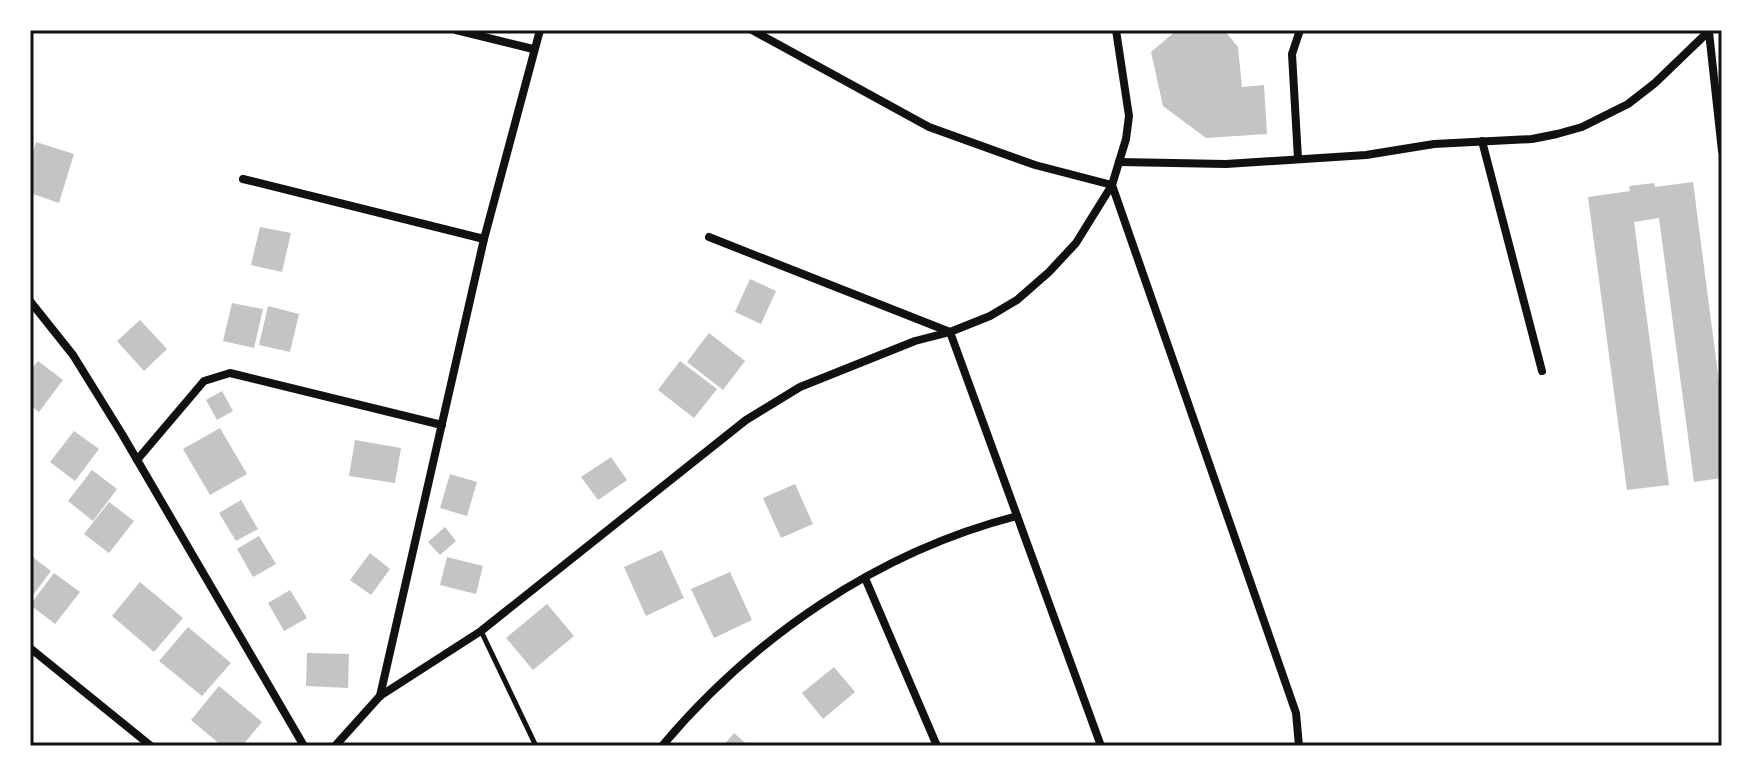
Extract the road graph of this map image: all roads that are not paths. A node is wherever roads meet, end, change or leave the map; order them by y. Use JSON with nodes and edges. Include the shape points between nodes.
{"nodes":[{"id":1,"x":456,"y":30,"type":"edge"},
{"id":2,"x":540,"y":30,"type":"edge"},
{"id":3,"x":752,"y":30,"type":"edge"},
{"id":4,"x":1116,"y":30,"type":"edge"},
{"id":5,"x":1300,"y":30,"type":"edge"},
{"id":6,"x":1710,"y":31,"type":"edge"},
{"id":7,"x":533,"y":49,"type":"junction"},
{"id":8,"x":1482,"y":141,"type":"junction"},
{"id":9,"x":1722,"y":151,"type":"edge"},
{"id":10,"x":1298,"y":159,"type":"junction"},
{"id":11,"x":1119,"y":162,"type":"junction"},
{"id":12,"x":243,"y":179,"type":"dead end"},
{"id":13,"x":1112,"y":185,"type":"junction"},
{"id":14,"x":709,"y":237,"type":"dead end"},
{"id":15,"x":484,"y":239,"type":"junction"},
{"id":16,"x":30,"y":301,"type":"edge"},
{"id":17,"x":950,"y":332,"type":"junction"},
{"id":18,"x":1542,"y":371,"type":"dead end"},
{"id":19,"x":442,"y":425,"type":"junction"},
{"id":20,"x":137,"y":460,"type":"junction"},
{"id":21,"x":1017,"y":516,"type":"junction"},
{"id":22,"x":865,"y":578,"type":"junction"},
{"id":23,"x":481,"y":631,"type":"junction"},
{"id":24,"x":30,"y":648,"type":"edge"},
{"id":25,"x":380,"y":696,"type":"junction"},
{"id":26,"x":151,"y":746,"type":"edge"},
{"id":27,"x":304,"y":746,"type":"edge"},
{"id":28,"x":335,"y":746,"type":"edge"},
{"id":29,"x":536,"y":746,"type":"edge"},
{"id":30,"x":662,"y":746,"type":"edge"},
{"id":31,"x":937,"y":746,"type":"edge"},
{"id":32,"x":1101,"y":746,"type":"edge"},
{"id":33,"x":1299,"y":746,"type":"edge"}],
"edges":[{"from":1,"to":7,"type":"street"},
{"from":2,"to":7,"type":"street"},
{"from":3,"to":13,"type":"street","via":[[929,127],[1035,165]]},
{"from":4,"to":11,"type":"street","via":[[1129,116]]},
{"from":5,"to":10,"type":"street","via":[[1292,54]]},
{"from":6,"to":8,"type":"street","via":[[1654,84],[1606,116],[1557,134]]},
{"from":6,"to":9,"type":"street"},
{"from":7,"to":15,"type":"street"},
{"from":8,"to":10,"type":"street"},
{"from":8,"to":18,"type":"street"},
{"from":10,"to":11,"type":"street"},
{"from":11,"to":13,"type":"street"},
{"from":12,"to":15,"type":"street"},
{"from":13,"to":17,"type":"street","via":[[1076,243],[1049,272],[1017,300]]},
{"from":13,"to":33,"type":"street","via":[[1296,713]]},
{"from":14,"to":17,"type":"street"},
{"from":15,"to":19,"type":"street"},
{"from":16,"to":20,"type":"street","via":[[73,355]]},
{"from":17,"to":21,"type":"street"},
{"from":17,"to":23,"type":"street","via":[[800,387],[746,420]]},
{"from":19,"to":20,"type":"street","via":[[230,373],[204,381]]},
{"from":19,"to":25,"type":"street"},
{"from":20,"to":27,"type":"street"},
{"from":21,"to":22,"type":"street","via":[[940,541]]},
{"from":21,"to":32,"type":"street"},
{"from":22,"to":30,"type":"street","via":[[766,642]]},
{"from":22,"to":31,"type":"street"},
{"from":23,"to":25,"type":"street"},
{"from":23,"to":29,"type":"lane"},
{"from":24,"to":26,"type":"street"},
{"from":25,"to":28,"type":"street"}]}
